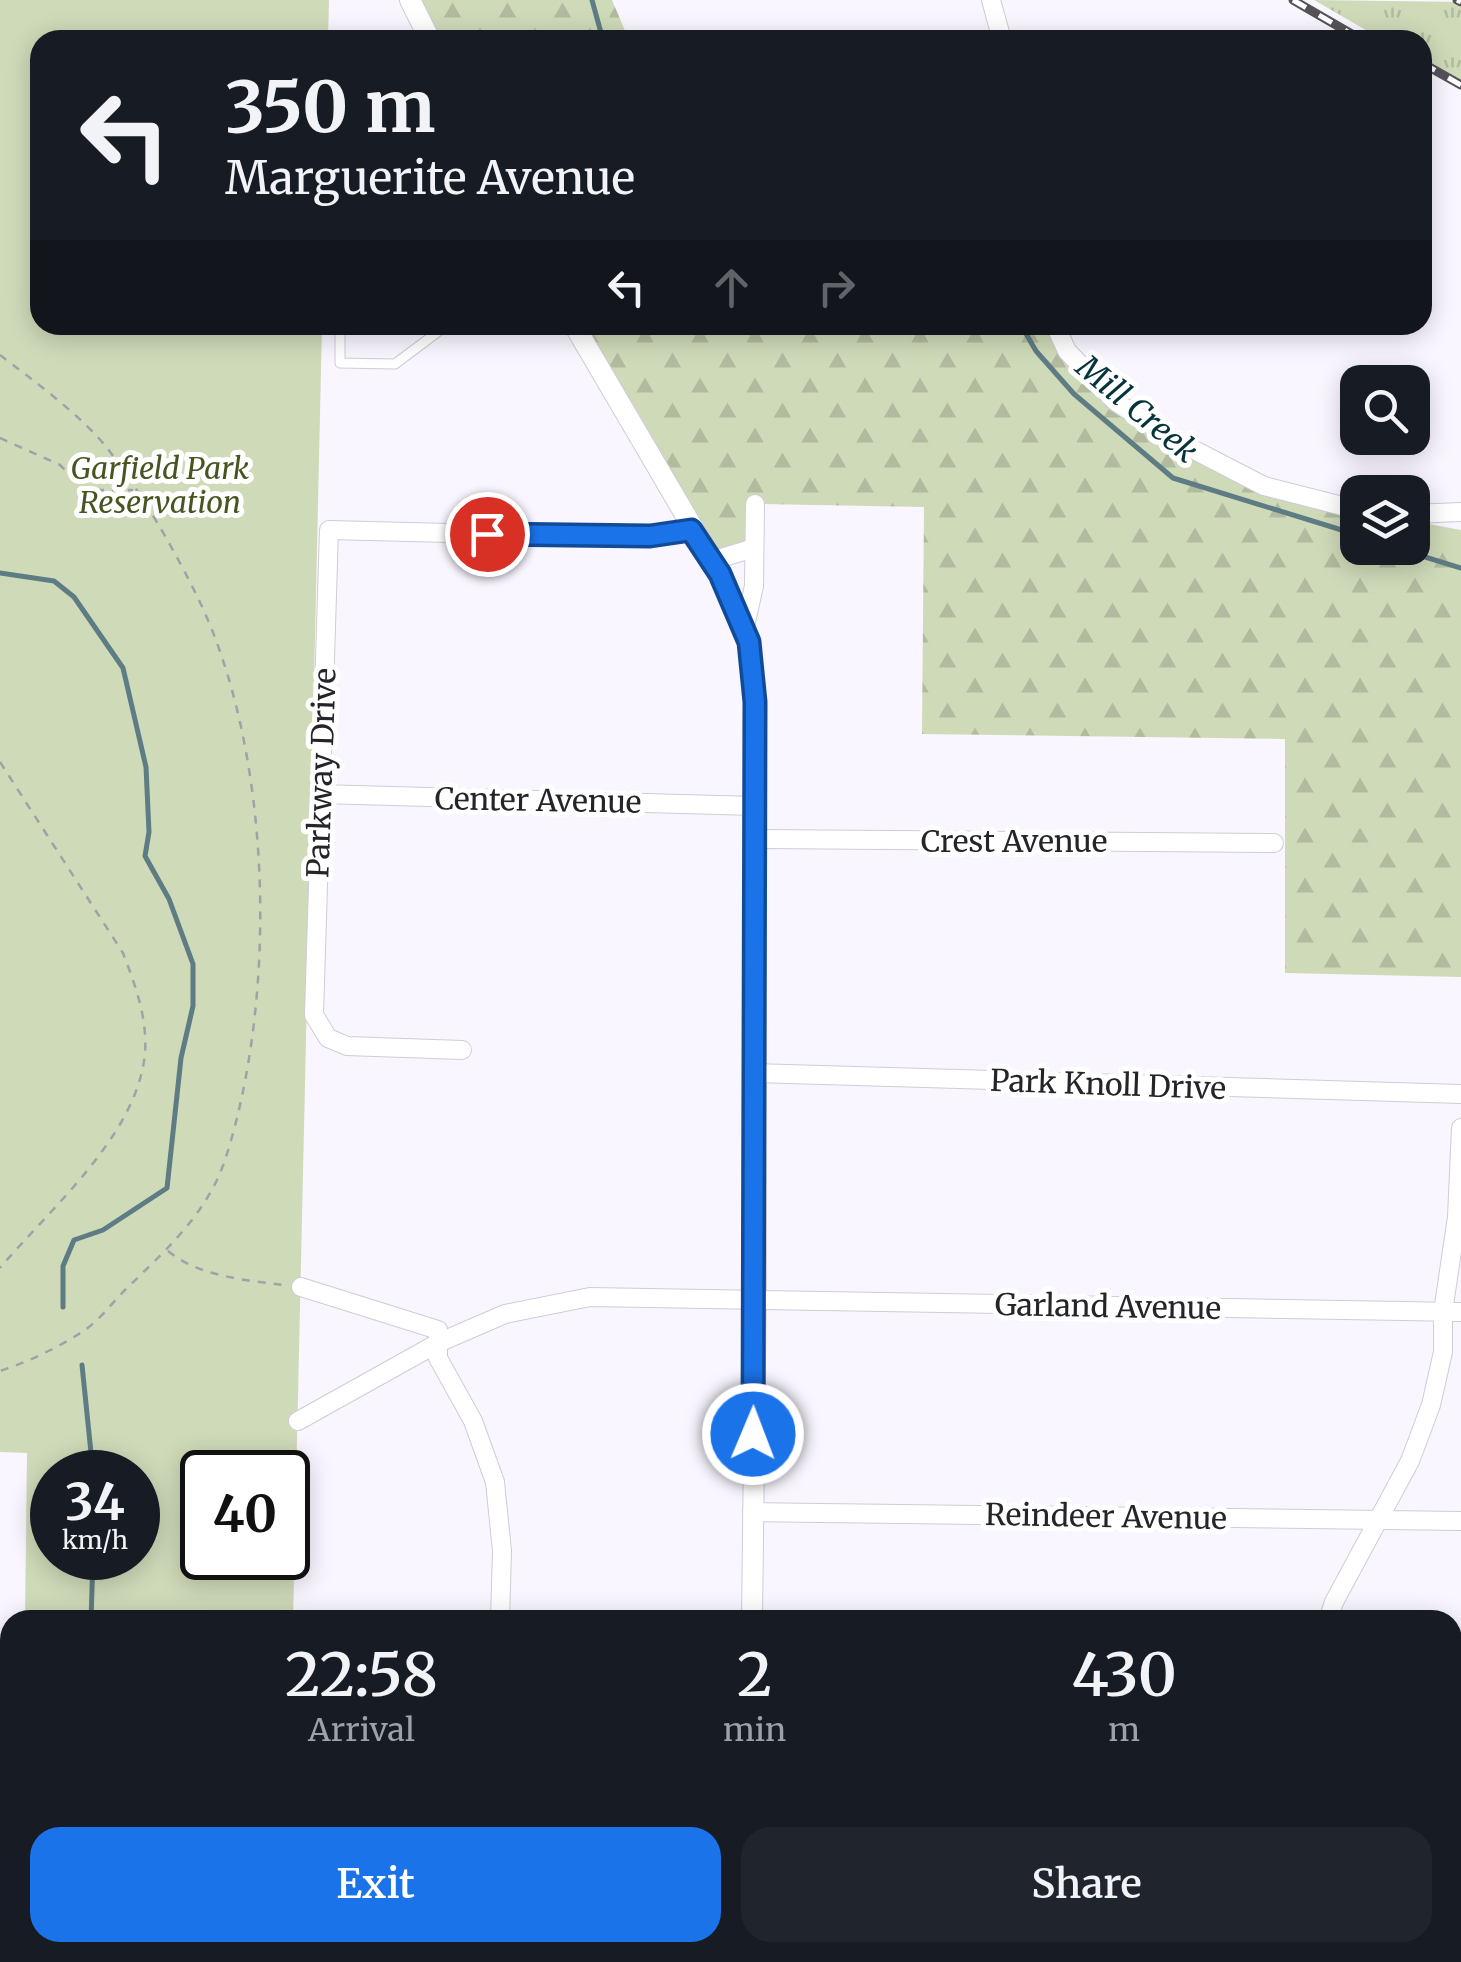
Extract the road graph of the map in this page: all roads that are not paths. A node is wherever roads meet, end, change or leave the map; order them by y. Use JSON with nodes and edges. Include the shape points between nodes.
{"nodes":[{"id":1,"x":410,"y":0,"type":"edge"},
{"id":2,"x":991,"y":0,"type":"edge"},
{"id":3,"x":425,"y":30,"type":"edge"},
{"id":4,"x":999,"y":30,"type":"edge"},
{"id":5,"x":340,"y":335,"type":"edge"},
{"id":6,"x":433,"y":335,"type":"edge"},
{"id":7,"x":580,"y":335,"type":"edge"},
{"id":8,"x":1059,"y":335,"type":"edge"},
{"id":9,"x":755,"y":504,"type":"dead end"},
{"id":10,"x":1340,"y":505,"type":"edge"},
{"id":11,"x":1461,"y":512,"type":"edge"},
{"id":12,"x":1430,"y":513,"type":"edge"},
{"id":13,"x":691,"y":530,"type":"junction"},
{"id":14,"x":754,"y":548,"type":"junction"},
{"id":15,"x":711,"y":561,"type":"junction"},
{"id":16,"x":744,"y":630,"type":"junction"},
{"id":17,"x":320,"y":794,"type":"junction"},
{"id":18,"x":755,"y":806,"type":"junction"},
{"id":19,"x":754,"y":839,"type":"junction"},
{"id":20,"x":1274,"y":842,"type":"dead end"},
{"id":21,"x":462,"y":1050,"type":"dead end"},
{"id":22,"x":756,"y":1073,"type":"junction"},
{"id":23,"x":1461,"y":1094,"type":"edge"},
{"id":24,"x":1461,"y":1128,"type":"edge"},
{"id":25,"x":301,"y":1287,"type":"road end"},
{"id":26,"x":756,"y":1300,"type":"junction"},
{"id":27,"x":1452,"y":1312,"type":"edge"},
{"id":28,"x":438,"y":1343,"type":"junction"},
{"id":29,"x":298,"y":1421,"type":"dead end"},
{"id":30,"x":752,"y":1512,"type":"junction"},
{"id":31,"x":1379,"y":1520,"type":"junction"},
{"id":32,"x":1461,"y":1521,"type":"edge"},
{"id":33,"x":500,"y":1610,"type":"edge"},
{"id":34,"x":752,"y":1610,"type":"edge"},
{"id":35,"x":1331,"y":1610,"type":"edge"}],
"edges":[{"from":1,"to":3,"type":"street"},
{"from":2,"to":4,"type":"street"},
{"from":5,"to":6,"type":"lane","via":[[340,364],[394,364]]},
{"from":7,"to":13,"type":"street"},
{"from":8,"to":10,"type":"street","via":[[1066,351],[1116,402],[1173,439],[1264,486]]},
{"from":9,"to":14,"type":"street"},
{"from":11,"to":12,"type":"street"},
{"from":13,"to":15,"type":"street"},
{"from":13,"to":17,"type":"street","name":"Parkway Drive","via":[[606,537],[329,530]]},
{"from":14,"to":15,"type":"street"},
{"from":14,"to":16,"type":"street"},
{"from":15,"to":16,"type":"street"},
{"from":16,"to":18,"type":"street","via":[[755,702]]},
{"from":17,"to":18,"type":"street","name":"Center Avenue"},
{"from":17,"to":21,"type":"street","name":"Parkway Drive","via":[[314,1015],[328,1038],[347,1046]]},
{"from":18,"to":19,"type":"street"},
{"from":19,"to":20,"type":"street","name":"Crest Avenue"},
{"from":19,"to":22,"type":"street"},
{"from":22,"to":23,"type":"street","name":"Park Knoll Drive"},
{"from":22,"to":26,"type":"street"},
{"from":24,"to":27,"type":"street"},
{"from":25,"to":28,"type":"street","via":[[438,1330]]},
{"from":26,"to":27,"type":"street","name":"Garland Avenue"},
{"from":26,"to":28,"type":"street","name":"Garland Avenue","via":[[590,1297],[505,1314]]},
{"from":26,"to":30,"type":"street"},
{"from":27,"to":31,"type":"street","via":[[1430,1405]]},
{"from":28,"to":29,"type":"street","name":"Garland Avenue"},
{"from":28,"to":33,"type":"street","via":[[438,1358],[473,1421],[495,1482]]},
{"from":30,"to":31,"type":"street","name":"Reindeer Avenue"},
{"from":30,"to":34,"type":"street"},
{"from":31,"to":32,"type":"street","name":"Reindeer Avenue"},
{"from":31,"to":35,"type":"street"}]}
